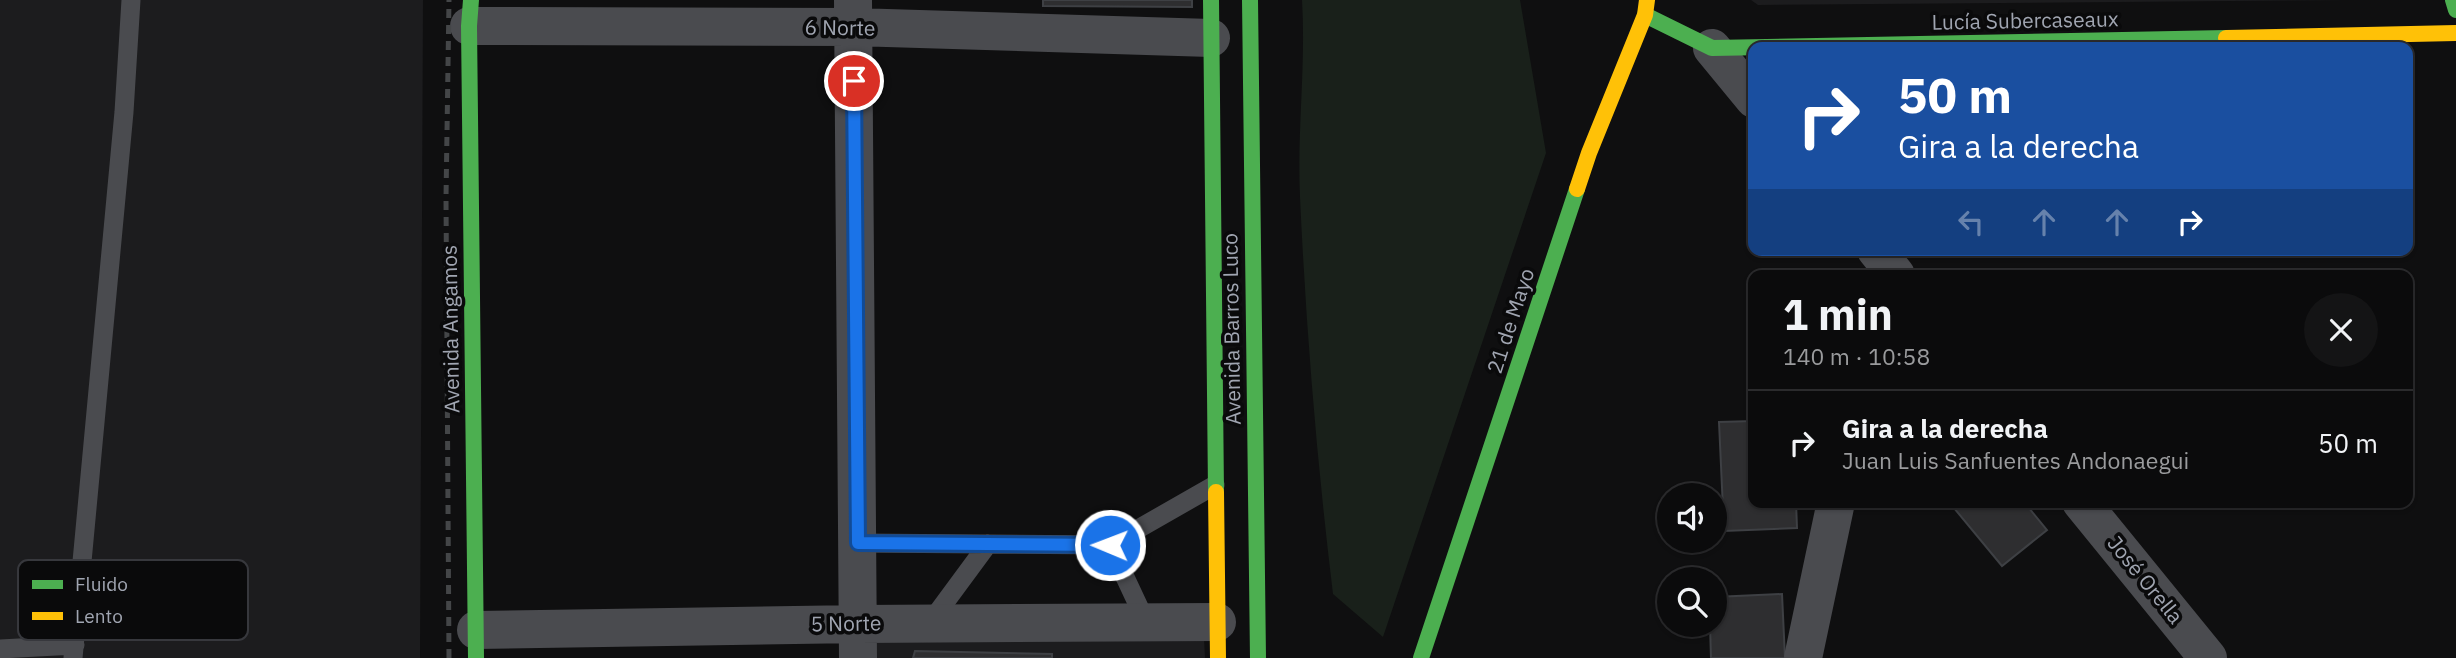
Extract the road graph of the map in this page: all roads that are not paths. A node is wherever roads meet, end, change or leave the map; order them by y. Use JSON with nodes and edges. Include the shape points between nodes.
{"nodes":[{"id":1,"x":131,"y":0,"type":"edge"},
{"id":2,"x":1211,"y":0,"type":"edge"},
{"id":3,"x":1250,"y":0,"type":"edge"},
{"id":4,"x":2453,"y":0,"type":"edge"},
{"id":5,"x":1646,"y":7,"type":"edge"},
{"id":6,"x":2456,"y":10,"type":"edge"},
{"id":7,"x":470,"y":13,"type":"edge"},
{"id":8,"x":853,"y":14,"type":"edge"},
{"id":9,"x":2456,"y":33,"type":"edge"},
{"id":10,"x":1211,"y":38,"type":"junction"},
{"id":11,"x":2010,"y":42,"type":"edge"},
{"id":12,"x":1748,"y":47,"type":"edge"},
{"id":13,"x":1712,"y":48,"type":"junction"},
{"id":14,"x":1748,"y":92,"type":"edge"},
{"id":15,"x":1881,"y":256,"type":"edge"},
{"id":16,"x":1892,"y":270,"type":"edge"},
{"id":17,"x":1215,"y":485,"type":"junction"},
{"id":18,"x":1835,"y":508,"type":"edge"},
{"id":19,"x":2086,"y":508,"type":"edge"},
{"id":20,"x":858,"y":543,"type":"junction"},
{"id":21,"x":988,"y":544,"type":"junction"},
{"id":22,"x":1110,"y":545,"type":"junction"},
{"id":23,"x":82,"y":560,"type":"edge"},
{"id":24,"x":1146,"y":622,"type":"junction"},
{"id":25,"x":929,"y":624,"type":"junction"},
{"id":26,"x":1217,"y":640,"type":"edge"},
{"id":27,"x":859,"y":641,"type":"edge"},
{"id":28,"x":476,"y":644,"type":"edge"},
{"id":29,"x":0,"y":649,"type":"edge"},
{"id":30,"x":74,"y":651,"type":"edge"},
{"id":31,"x":1258,"y":658,"type":"edge"},
{"id":32,"x":1421,"y":658,"type":"edge"},
{"id":33,"x":1803,"y":658,"type":"edge"},
{"id":34,"x":2208,"y":658,"type":"edge"}],
"edges":[{"from":1,"to":23,"type":"lane"},
{"from":2,"to":10,"type":"street","name":"Avenida Barros Luco"},
{"from":3,"to":31,"type":"street","name":"Avenida Barros Luco"},
{"from":4,"to":6,"type":"street"},
{"from":5,"to":13,"type":"street","name":"Lucía Subercaseaux"},
{"from":5,"to":32,"type":"street","name":"21 de Mayo","via":[[1589,153]]},
{"from":7,"to":8,"type":"street","name":"6 Norte"},
{"from":7,"to":28,"type":"street","name":"Avenida Angamos"},
{"from":8,"to":10,"type":"street","name":"6 Norte"},
{"from":8,"to":20,"type":"street"},
{"from":9,"to":11,"type":"street","name":"Lucía Subercaseaux"},
{"from":10,"to":17,"type":"street","name":"Avenida Barros Luco"},
{"from":12,"to":13,"type":"street","name":"Lucía Subercaseaux"},
{"from":13,"to":14,"type":"street"},
{"from":15,"to":16,"type":"street"},
{"from":17,"to":22,"type":"lane"},
{"from":17,"to":26,"type":"street","name":"Avenida Barros Luco"},
{"from":18,"to":33,"type":"street"},
{"from":19,"to":34,"type":"street","name":"José Orella"},
{"from":20,"to":21,"type":"lane"},
{"from":20,"to":27,"type":"street"},
{"from":21,"to":22,"type":"lane"},
{"from":21,"to":25,"type":"lane"},
{"from":22,"to":24,"type":"lane"},
{"from":24,"to":25,"type":"street","name":"5 Norte"},
{"from":24,"to":26,"type":"street","name":"5 Norte"},
{"from":25,"to":27,"type":"street","name":"5 Norte"},
{"from":27,"to":28,"type":"street","name":"5 Norte"},
{"from":29,"to":30,"type":"lane"}]}
